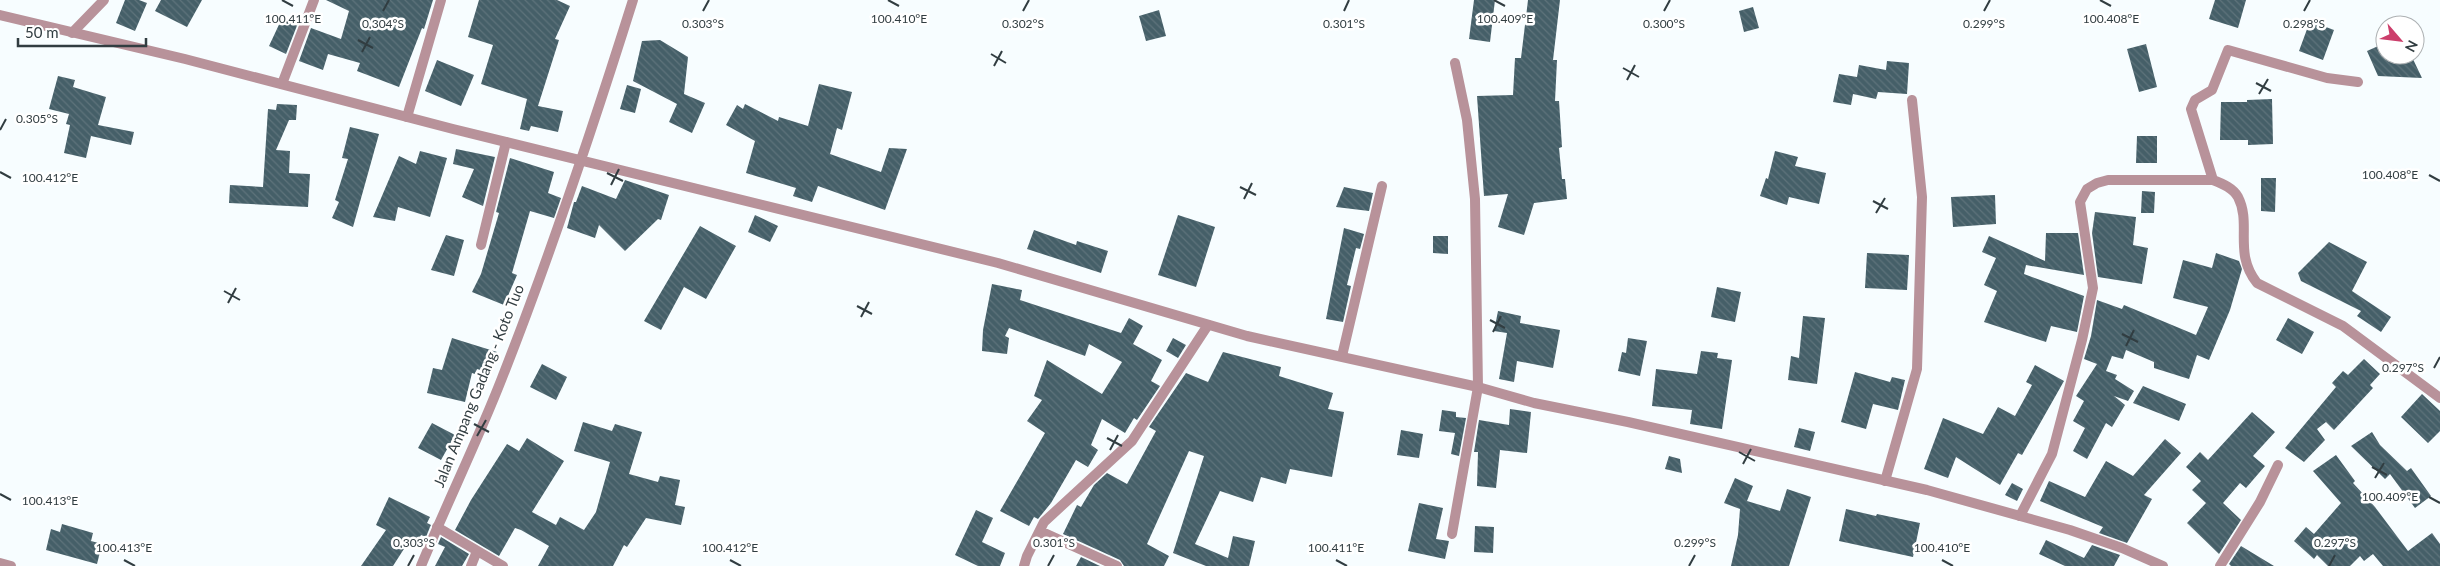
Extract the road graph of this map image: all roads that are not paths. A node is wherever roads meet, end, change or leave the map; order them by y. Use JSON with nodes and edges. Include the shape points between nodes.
{"nodes":[{"id":1,"x":104,"y":0,"type":"edge"},
{"id":2,"x":314,"y":0,"type":"edge"},
{"id":3,"x":441,"y":0,"type":"edge"},
{"id":4,"x":633,"y":0,"type":"edge"},
{"id":5,"x":0,"y":15,"type":"edge"},
{"id":6,"x":72,"y":33,"type":"junction"},
{"id":7,"x":1455,"y":63,"type":"dead end"},
{"id":8,"x":2358,"y":82,"type":"dead end"},
{"id":9,"x":282,"y":84,"type":"junction"},
{"id":10,"x":1912,"y":100,"type":"dead end"},
{"id":11,"x":407,"y":117,"type":"junction"},
{"id":12,"x":506,"y":142,"type":"junction"},
{"id":13,"x":582,"y":160,"type":"junction"},
{"id":14,"x":2213,"y":180,"type":"junction"},
{"id":15,"x":1382,"y":186,"type":"dead end"},
{"id":16,"x":481,"y":245,"type":"dead end"},
{"id":17,"x":1208,"y":325,"type":"junction"},
{"id":18,"x":1342,"y":356,"type":"junction"},
{"id":19,"x":1478,"y":387,"type":"junction"},
{"id":20,"x":2440,"y":398,"type":"edge"},
{"id":21,"x":2278,"y":464,"type":"dead end"},
{"id":22,"x":1886,"y":481,"type":"junction"},
{"id":23,"x":2020,"y":516,"type":"junction"},
{"id":24,"x":437,"y":527,"type":"junction"},
{"id":25,"x":1040,"y":531,"type":"junction"},
{"id":26,"x":1452,"y":534,"type":"dead end"},
{"id":27,"x":477,"y":551,"type":"junction"},
{"id":28,"x":0,"y":563,"type":"edge"},
{"id":29,"x":11,"y":566,"type":"edge"},
{"id":30,"x":421,"y":566,"type":"edge"},
{"id":31,"x":471,"y":566,"type":"edge"},
{"id":32,"x":503,"y":566,"type":"edge"},
{"id":33,"x":1024,"y":566,"type":"edge"},
{"id":34,"x":1118,"y":566,"type":"edge"},
{"id":35,"x":2162,"y":566,"type":"edge"},
{"id":36,"x":2220,"y":566,"type":"edge"}],
"edges":[{"from":1,"to":6,"type":"street"},
{"from":2,"to":9,"type":"street"},
{"from":3,"to":11,"type":"street"},
{"from":4,"to":13,"type":"street","name":"Jalan Ampang Gadang - Koto Tuo"},
{"from":5,"to":6,"type":"street"},
{"from":6,"to":9,"type":"street"},
{"from":7,"to":19,"type":"street","via":[[1467,120],[1476,199]]},
{"from":8,"to":14,"type":"street","via":[[2327,78],[2228,50],[2212,90],[2195,100],[2191,109]]},
{"from":9,"to":11,"type":"street"},
{"from":10,"to":22,"type":"street","via":[[1922,197],[1917,369]]},
{"from":11,"to":12,"type":"street"},
{"from":12,"to":13,"type":"street"},
{"from":12,"to":16,"type":"street"},
{"from":13,"to":17,"type":"street","via":[[998,263]]},
{"from":13,"to":24,"type":"street","name":"Jalan Ampang Gadang - Koto Tuo","via":[[502,379]]},
{"from":14,"to":20,"type":"street","via":[[2229,187],[2238,196],[2245,261],[2257,283],[2343,326]]},
{"from":14,"to":23,"type":"street","via":[[2108,180],[2087,189],[2080,202],[2093,288],[2052,454]]},
{"from":15,"to":18,"type":"street"},
{"from":17,"to":18,"type":"street"},
{"from":17,"to":25,"type":"street","via":[[1132,441],[1044,522]]},
{"from":18,"to":19,"type":"street","via":[[1400,372]]},
{"from":19,"to":22,"type":"street","via":[[1534,403]]},
{"from":19,"to":26,"type":"street"},
{"from":21,"to":36,"type":"street","via":[[2260,502]]},
{"from":22,"to":23,"type":"street"},
{"from":23,"to":35,"type":"street","via":[[2122,548]]},
{"from":24,"to":27,"type":"street"},
{"from":24,"to":30,"type":"street","name":"Jalan Ampang Gadang - Koto Tuo"},
{"from":25,"to":33,"type":"street"},
{"from":25,"to":34,"type":"street"},
{"from":27,"to":31,"type":"street"},
{"from":27,"to":32,"type":"street"},
{"from":28,"to":29,"type":"street"}]}
